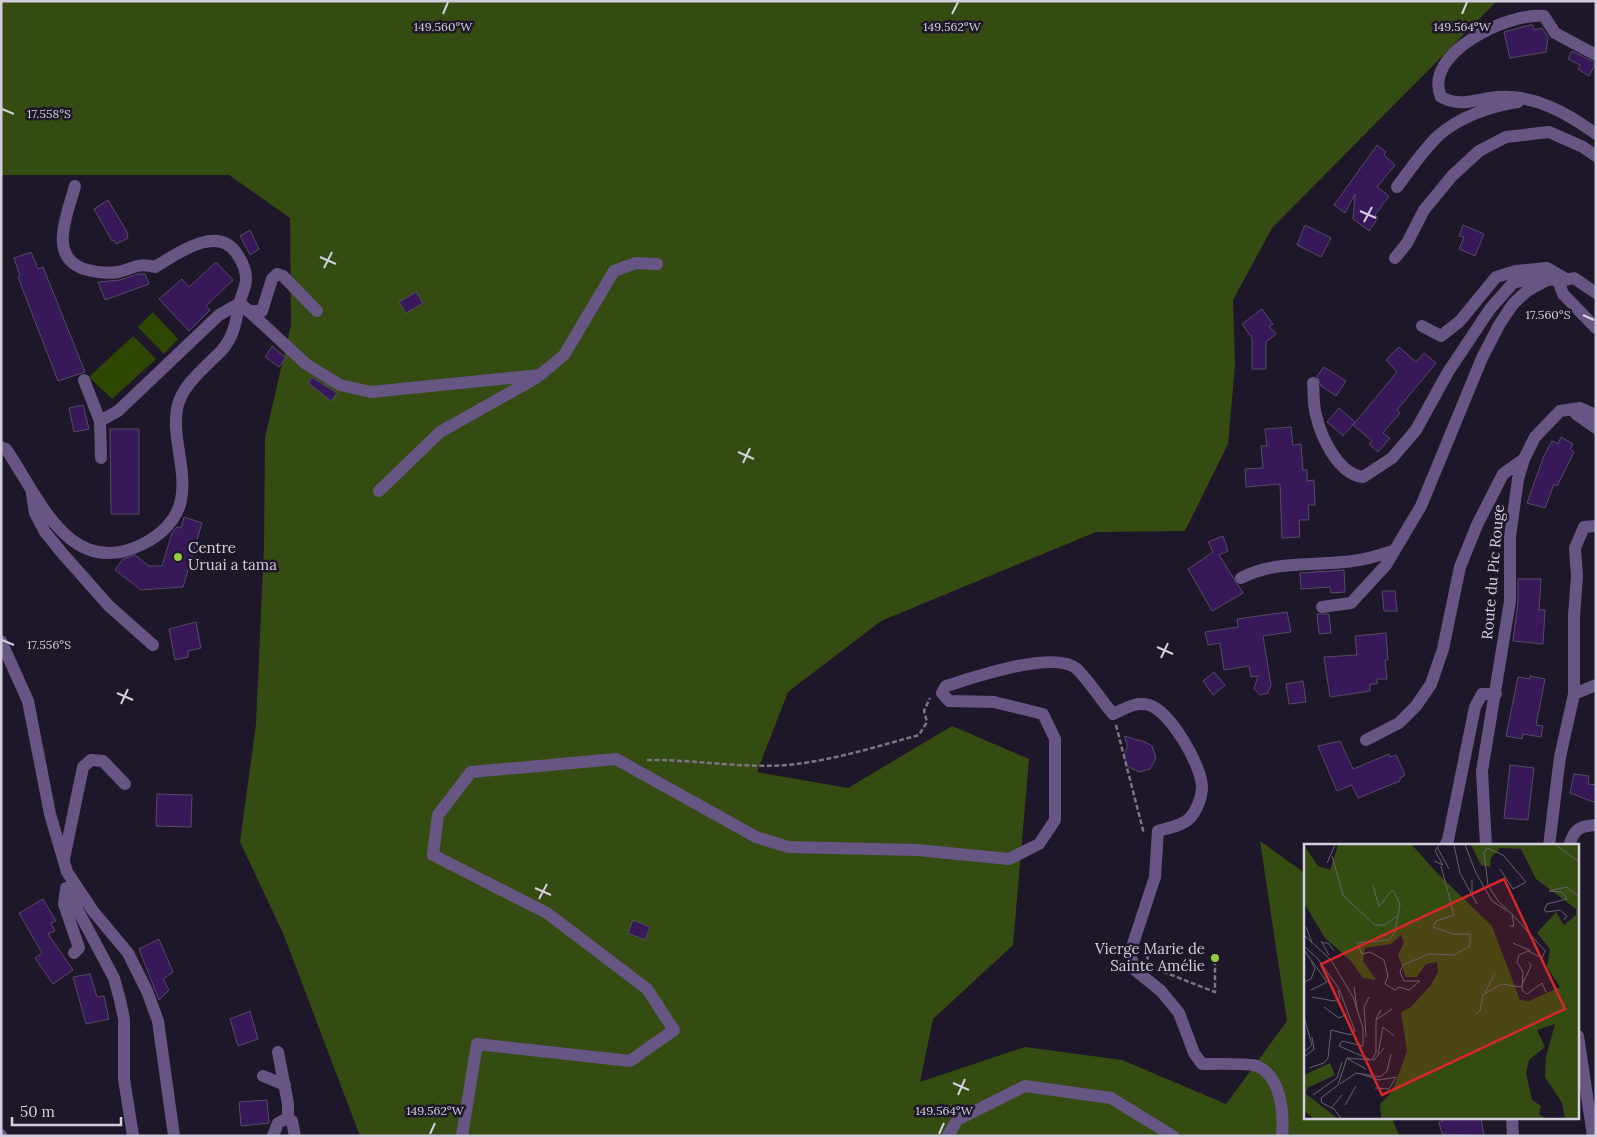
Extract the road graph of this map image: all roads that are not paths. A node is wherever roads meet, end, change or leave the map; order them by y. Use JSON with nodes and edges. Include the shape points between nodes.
{"nodes":[{"id":1,"x":1596,"y":55,"type":"edge"},
{"id":2,"x":1530,"y":101,"type":"junction"},
{"id":3,"x":1596,"y":134,"type":"edge"},
{"id":4,"x":1596,"y":156,"type":"edge"},
{"id":5,"x":75,"y":186,"type":"dead end"},
{"id":6,"x":1397,"y":187,"type":"dead end"},
{"id":7,"x":1395,"y":258,"type":"dead end"},
{"id":8,"x":657,"y":264,"type":"dead end"},
{"id":9,"x":1559,"y":279,"type":"junction"},
{"id":10,"x":1596,"y":292,"type":"edge"},
{"id":11,"x":244,"y":307,"type":"junction"},
{"id":12,"x":317,"y":311,"type":"dead end"},
{"id":13,"x":1422,"y":326,"type":"dead end"},
{"id":14,"x":1596,"y":328,"type":"edge"},
{"id":15,"x":540,"y":375,"type":"junction"},
{"id":16,"x":84,"y":380,"type":"dead end"},
{"id":17,"x":1314,"y":383,"type":"dead end"},
{"id":18,"x":1567,"y":409,"type":"junction"},
{"id":19,"x":1596,"y":415,"type":"edge"},
{"id":20,"x":100,"y":421,"type":"junction"},
{"id":21,"x":1596,"y":428,"type":"edge"},
{"id":22,"x":1,"y":447,"type":"edge"},
{"id":23,"x":101,"y":458,"type":"dead end"},
{"id":24,"x":1524,"y":459,"type":"junction"},
{"id":25,"x":31,"y":486,"type":"junction"},
{"id":26,"x":379,"y":491,"type":"dead end"},
{"id":27,"x":1596,"y":526,"type":"edge"},
{"id":28,"x":1394,"y":551,"type":"junction"},
{"id":29,"x":1241,"y":578,"type":"dead end"},
{"id":30,"x":1322,"y":607,"type":"dead end"},
{"id":31,"x":1,"y":641,"type":"edge"},
{"id":32,"x":153,"y":645,"type":"dead end"},
{"id":33,"x":1596,"y":684,"type":"edge"},
{"id":34,"x":1496,"y":694,"type":"junction"},
{"id":35,"x":1574,"y":694,"type":"junction"},
{"id":36,"x":1366,"y":740,"type":"dead end"},
{"id":37,"x":125,"y":784,"type":"dead end"},
{"id":38,"x":1596,"y":825,"type":"edge"},
{"id":39,"x":1446,"y":844,"type":"edge"},
{"id":40,"x":1486,"y":844,"type":"edge"},
{"id":41,"x":1549,"y":844,"type":"edge"},
{"id":42,"x":1570,"y":844,"type":"edge"},
{"id":43,"x":64,"y":861,"type":"junction"},
{"id":44,"x":69,"y":884,"type":"junction"},
{"id":45,"x":74,"y":953,"type":"dead end"},
{"id":46,"x":1580,"y":1048,"type":"edge"},
{"id":47,"x":278,"y":1052,"type":"dead end"},
{"id":48,"x":263,"y":1076,"type":"dead end"},
{"id":49,"x":285,"y":1085,"type":"junction"},
{"id":50,"x":288,"y":1118,"type":"junction"},
{"id":51,"x":1512,"y":1120,"type":"edge"},
{"id":52,"x":131,"y":1133,"type":"edge"},
{"id":53,"x":174,"y":1136,"type":"edge"},
{"id":54,"x":274,"y":1136,"type":"edge"},
{"id":55,"x":295,"y":1136,"type":"edge"},
{"id":56,"x":462,"y":1136,"type":"edge"},
{"id":57,"x":948,"y":1136,"type":"edge"},
{"id":58,"x":1174,"y":1136,"type":"edge"},
{"id":59,"x":1282,"y":1136,"type":"edge"},
{"id":60,"x":1513,"y":1136,"type":"edge"},
{"id":61,"x":1594,"y":1136,"type":"edge"}],
"edges":[{"from":1,"to":2,"type":"street","via":[[1556,33],[1544,16],[1532,15],[1494,26],[1472,39],[1441,69],[1437,81],[1441,97],[1450,102],[1460,104],[1511,96]]},
{"from":2,"to":3,"type":"street","via":[[1566,112]]},
{"from":2,"to":6,"type":"street","via":[[1492,107],[1439,135]]},
{"from":4,"to":7,"type":"street","via":[[1549,132],[1506,137],[1479,151],[1452,176],[1424,210],[1407,244]]},
{"from":5,"to":11,"type":"street","via":[[62,235],[63,250],[73,265],[95,273],[118,272],[142,264],[155,267],[195,246],[221,240],[230,244],[244,267]]},
{"from":8,"to":15,"type":"street","via":[[636,263],[614,271],[564,355]]},
{"from":9,"to":10,"type":"street","via":[[1574,278]]},
{"from":9,"to":13,"type":"street","via":[[1548,268],[1496,277],[1460,321],[1441,336]]},
{"from":9,"to":14,"type":"street","via":[[1563,294]]},
{"from":9,"to":17,"type":"street","via":[[1536,277],[1513,283],[1490,309],[1448,372],[1416,430],[1392,458],[1363,477],[1354,476],[1343,468],[1324,436],[1316,414]]},
{"from":9,"to":28,"type":"street","via":[[1527,291],[1513,304],[1499,325],[1482,358],[1421,506]]},
{"from":11,"to":12,"type":"street","via":[[262,311],[272,279],[277,274],[284,276]]},
{"from":11,"to":15,"type":"street","via":[[306,364],[340,385],[371,392]]},
{"from":11,"to":20,"type":"street","via":[[219,315],[118,411]]},
{"from":11,"to":25,"type":"street","via":[[223,348],[194,378],[182,394],[177,408],[181,500],[169,526],[150,541],[131,550],[98,552],[67,539]]},
{"from":15,"to":26,"type":"street","via":[[440,432]]},
{"from":16,"to":20,"type":"street"},
{"from":18,"to":19,"type":"street","via":[[1580,408]]},
{"from":18,"to":21,"type":"street"},
{"from":18,"to":24,"type":"street","name":"Route du Pic Rouge","via":[[1560,411],[1535,437]]},
{"from":20,"to":23,"type":"street"},
{"from":22,"to":25,"type":"street","via":[[6,449]]},
{"from":24,"to":34,"type":"street","name":"Route du Pic Rouge","via":[[1510,536],[1510,601]]},
{"from":24,"to":36,"type":"street","via":[[1503,474],[1460,567],[1443,649],[1431,684],[1416,706],[1399,722]]},
{"from":25,"to":32,"type":"street","via":[[35,513],[45,532],[109,606]]},
{"from":27,"to":35,"type":"street","via":[[1584,528],[1575,548]]},
{"from":28,"to":29,"type":"street","via":[[1358,560],[1252,572]]},
{"from":28,"to":30,"type":"street","via":[[1386,565],[1351,603]]},
{"from":31,"to":43,"type":"street","via":[[28,701],[50,814]]},
{"from":33,"to":35,"type":"street"},
{"from":34,"to":39,"type":"street","via":[[1482,694],[1475,707]]},
{"from":34,"to":40,"type":"street","name":"Route du Pic Rouge","via":[[1482,771]]},
{"from":35,"to":41,"type":"street","via":[[1560,757]]},
{"from":37,"to":43,"type":"street","via":[[103,761],[91,760],[83,766]]},
{"from":38,"to":42,"type":"street","via":[[1576,830]]},
{"from":43,"to":44,"type":"street"},
{"from":44,"to":45,"type":"street","via":[[64,904],[79,948]]},
{"from":44,"to":52,"type":"street","via":[[114,978],[120,1000],[124,1019],[124,1079]]},
{"from":44,"to":53,"type":"street","via":[[128,953],[147,991],[158,1021]]},
{"from":46,"to":61,"type":"street"},
{"from":47,"to":49,"type":"street"},
{"from":48,"to":49,"type":"street"},
{"from":49,"to":50,"type":"street"},
{"from":50,"to":54,"type":"street","via":[[278,1123]]},
{"from":50,"to":55,"type":"street","via":[[292,1121]]},
{"from":51,"to":60,"type":"street"},
{"from":56,"to":59,"type":"street","via":[[477,1044],[630,1061],[674,1030],[647,989],[547,913],[433,855],[438,815],[470,772],[616,760],[756,837],[788,847],[918,850],[1009,859],[1039,844],[1055,820],[1055,739],[1043,714],[994,702],[949,701],[942,693],[946,686],[972,678],[1031,663],[1052,662],[1075,668],[1113,714],[1133,704],[1150,705],[1163,714],[1180,735],[1192,758],[1202,785],[1199,804],[1189,819],[1158,831],[1155,877],[1130,953],[1134,969],[1161,991],[1178,1014],[1202,1064],[1256,1065],[1269,1073],[1278,1090]]},
{"from":57,"to":58,"type":"street","via":[[957,1120],[1025,1086],[1111,1098]]}]}
